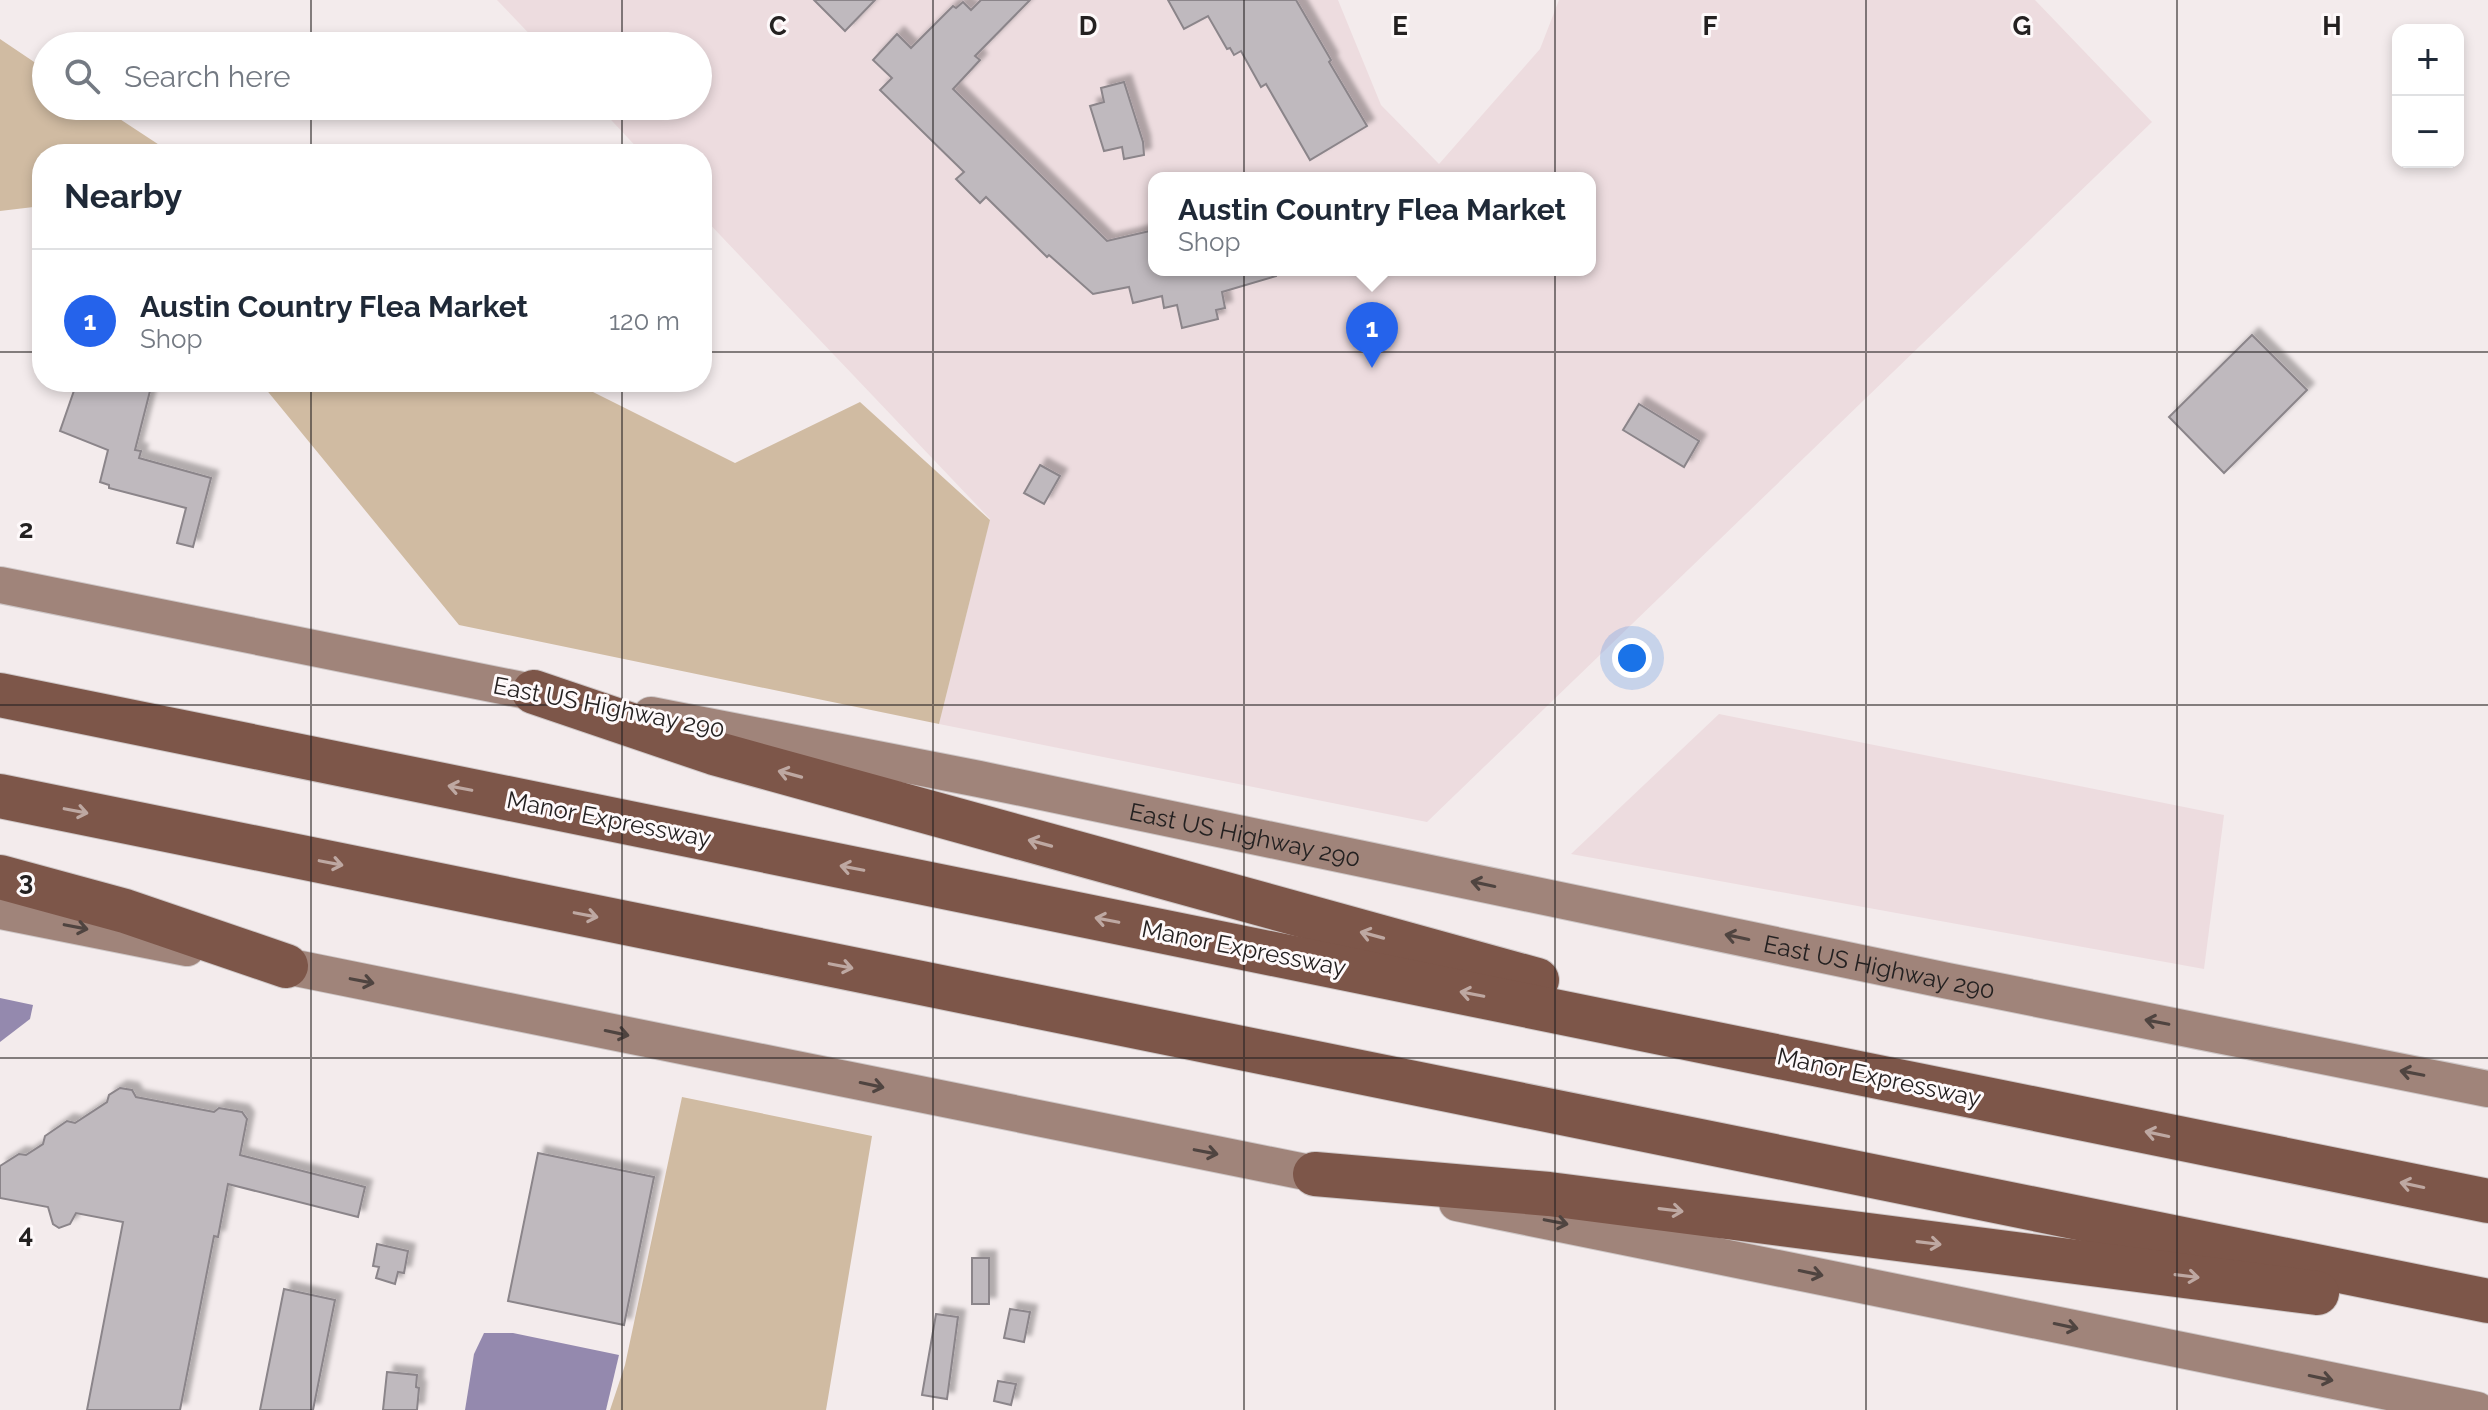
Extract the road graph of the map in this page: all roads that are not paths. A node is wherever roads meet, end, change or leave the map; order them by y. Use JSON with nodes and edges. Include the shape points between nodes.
{"nodes":[{"id":1,"x":0,"y":585,"type":"edge"},
{"id":2,"x":534,"y":692,"type":"junction"},
{"id":3,"x":0,"y":695,"type":"edge"},
{"id":4,"x":0,"y":796,"type":"edge"},
{"id":5,"x":0,"y":877,"type":"edge"},
{"id":6,"x":0,"y":911,"type":"edge"},
{"id":7,"x":286,"y":966,"type":"junction"},
{"id":8,"x":1740,"y":1049,"type":"junction"},
{"id":9,"x":2488,"y":1089,"type":"edge"},
{"id":10,"x":1315,"y":1174,"type":"junction"},
{"id":11,"x":2488,"y":1201,"type":"edge"},
{"id":12,"x":2488,"y":1303,"type":"edge"},
{"id":13,"x":2477,"y":1410,"type":"edge"}],
"edges":[{"from":1,"to":2,"type":"main road","name":"East US Highway 290"},
{"from":8,"to":2,"type":"highway","one_way":true,"via":[[1638,1008],[714,753]]},
{"from":9,"to":2,"type":"main road","name":"East US Highway 290","one_way":true},
{"from":8,"to":3,"type":"highway","name":"Manor Expressway","one_way":true},
{"from":4,"to":12,"type":"highway","one_way":true},
{"from":5,"to":7,"type":"highway","via":[[125,911]]},
{"from":6,"to":7,"type":"main road","one_way":true},
{"from":7,"to":10,"type":"main road","one_way":true},
{"from":11,"to":8,"type":"highway","name":"Manor Expressway","one_way":true},
{"from":10,"to":12,"type":"highway","one_way":true,"via":[[1549,1194],[2346,1297]]},
{"from":10,"to":13,"type":"main road","one_way":true}]}
